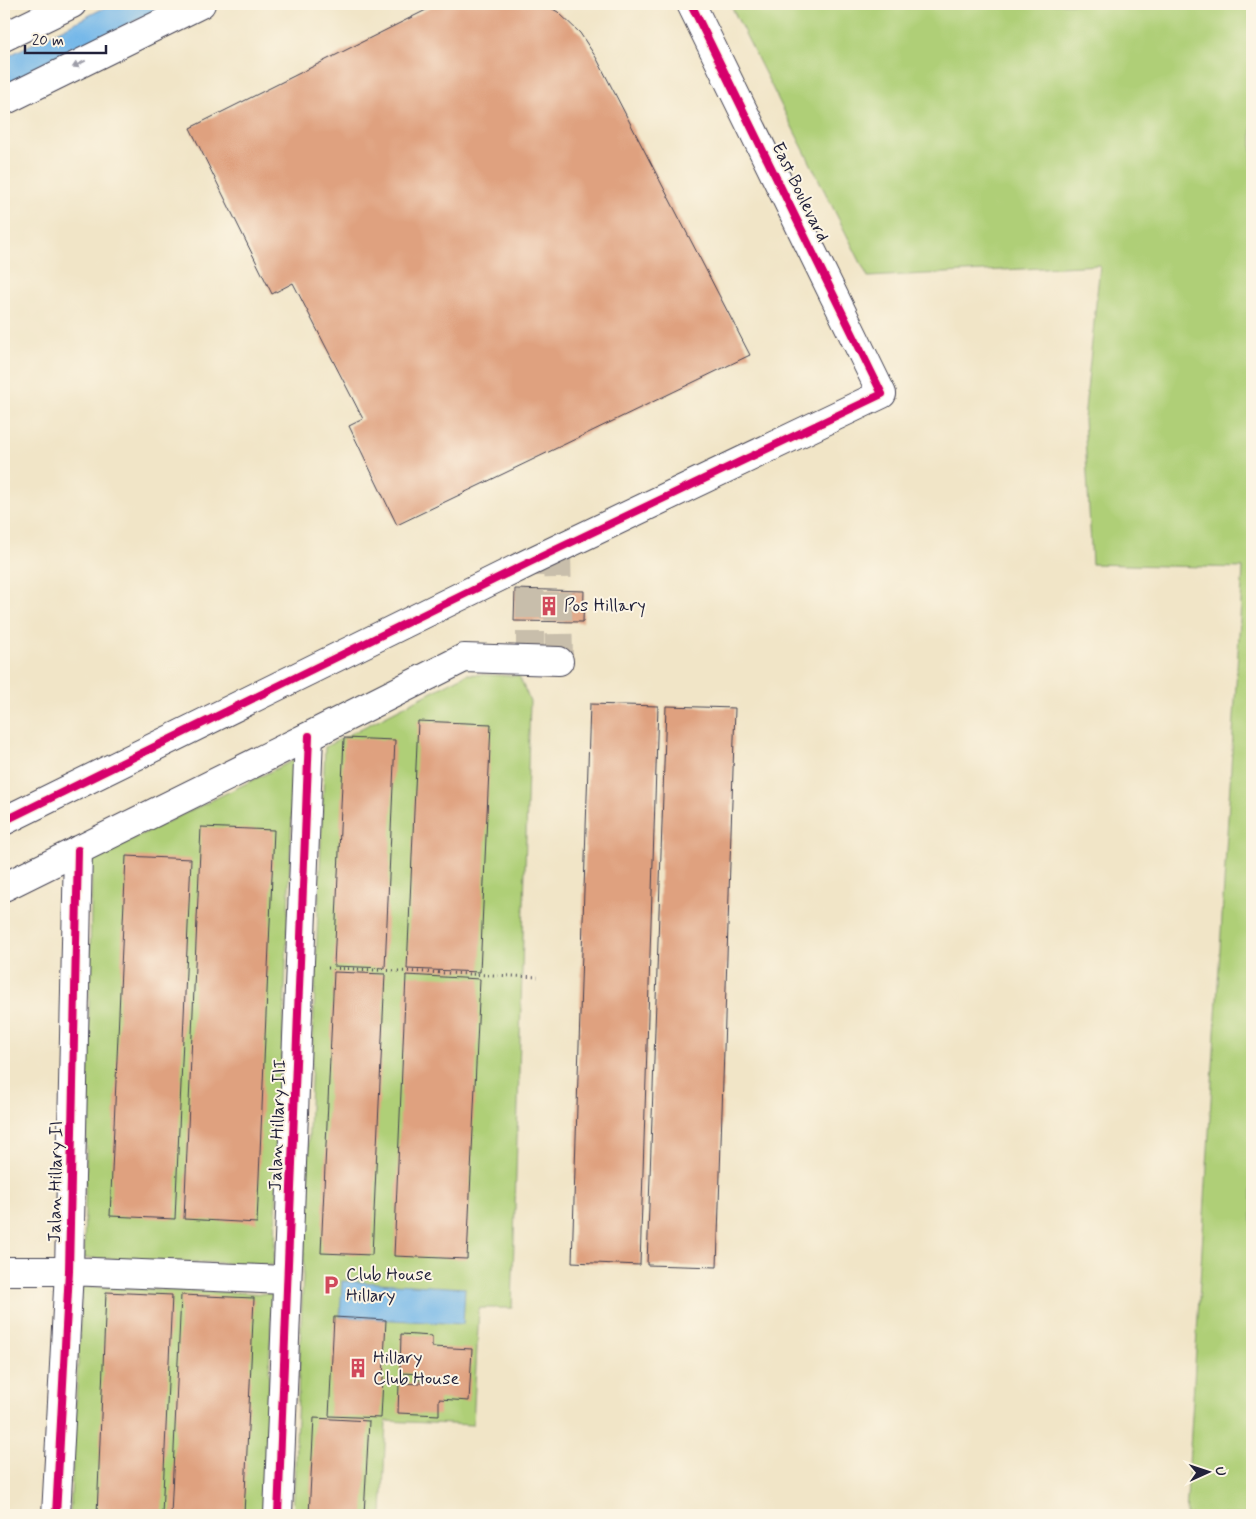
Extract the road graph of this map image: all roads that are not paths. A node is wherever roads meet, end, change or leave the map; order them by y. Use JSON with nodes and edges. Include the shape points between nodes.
{"nodes":[{"id":1,"x":72,"y":4,"type":"edge"},
{"id":2,"x":201,"y":4,"type":"edge"},
{"id":3,"x":690,"y":4,"type":"edge"},
{"id":4,"x":4,"y":37,"type":"edge"},
{"id":5,"x":4,"y":101,"type":"edge"},
{"id":6,"x":559,"y":661,"type":"dead end"},
{"id":7,"x":309,"y":736,"type":"junction"},
{"id":8,"x":4,"y":821,"type":"edge"},
{"id":9,"x":78,"y":850,"type":"junction"},
{"id":10,"x":4,"y":887,"type":"edge"},
{"id":11,"x":4,"y":1271,"type":"edge"},
{"id":12,"x":69,"y":1271,"type":"junction"},
{"id":13,"x":287,"y":1280,"type":"junction"},
{"id":14,"x":56,"y":1515,"type":"edge"},
{"id":15,"x":278,"y":1515,"type":"edge"}],
"edges":[{"from":1,"to":4,"type":"street"},
{"from":2,"to":5,"type":"street","one_way":true},
{"from":3,"to":8,"type":"street","name":"East Boulevard","via":[[882,394],[530,562]]},
{"from":6,"to":7,"type":"street","via":[[464,658]]},
{"from":7,"to":9,"type":"street"},
{"from":7,"to":13,"type":"street","name":"Jalan Hillary III"},
{"from":9,"to":10,"type":"street"},
{"from":9,"to":12,"type":"street","name":"Jalan Hillary II"},
{"from":11,"to":12,"type":"street"},
{"from":12,"to":13,"type":"street"},
{"from":12,"to":14,"type":"street","name":"Jalan Hillary II"},
{"from":13,"to":15,"type":"street","name":"Jalan Hillary III"}]}
